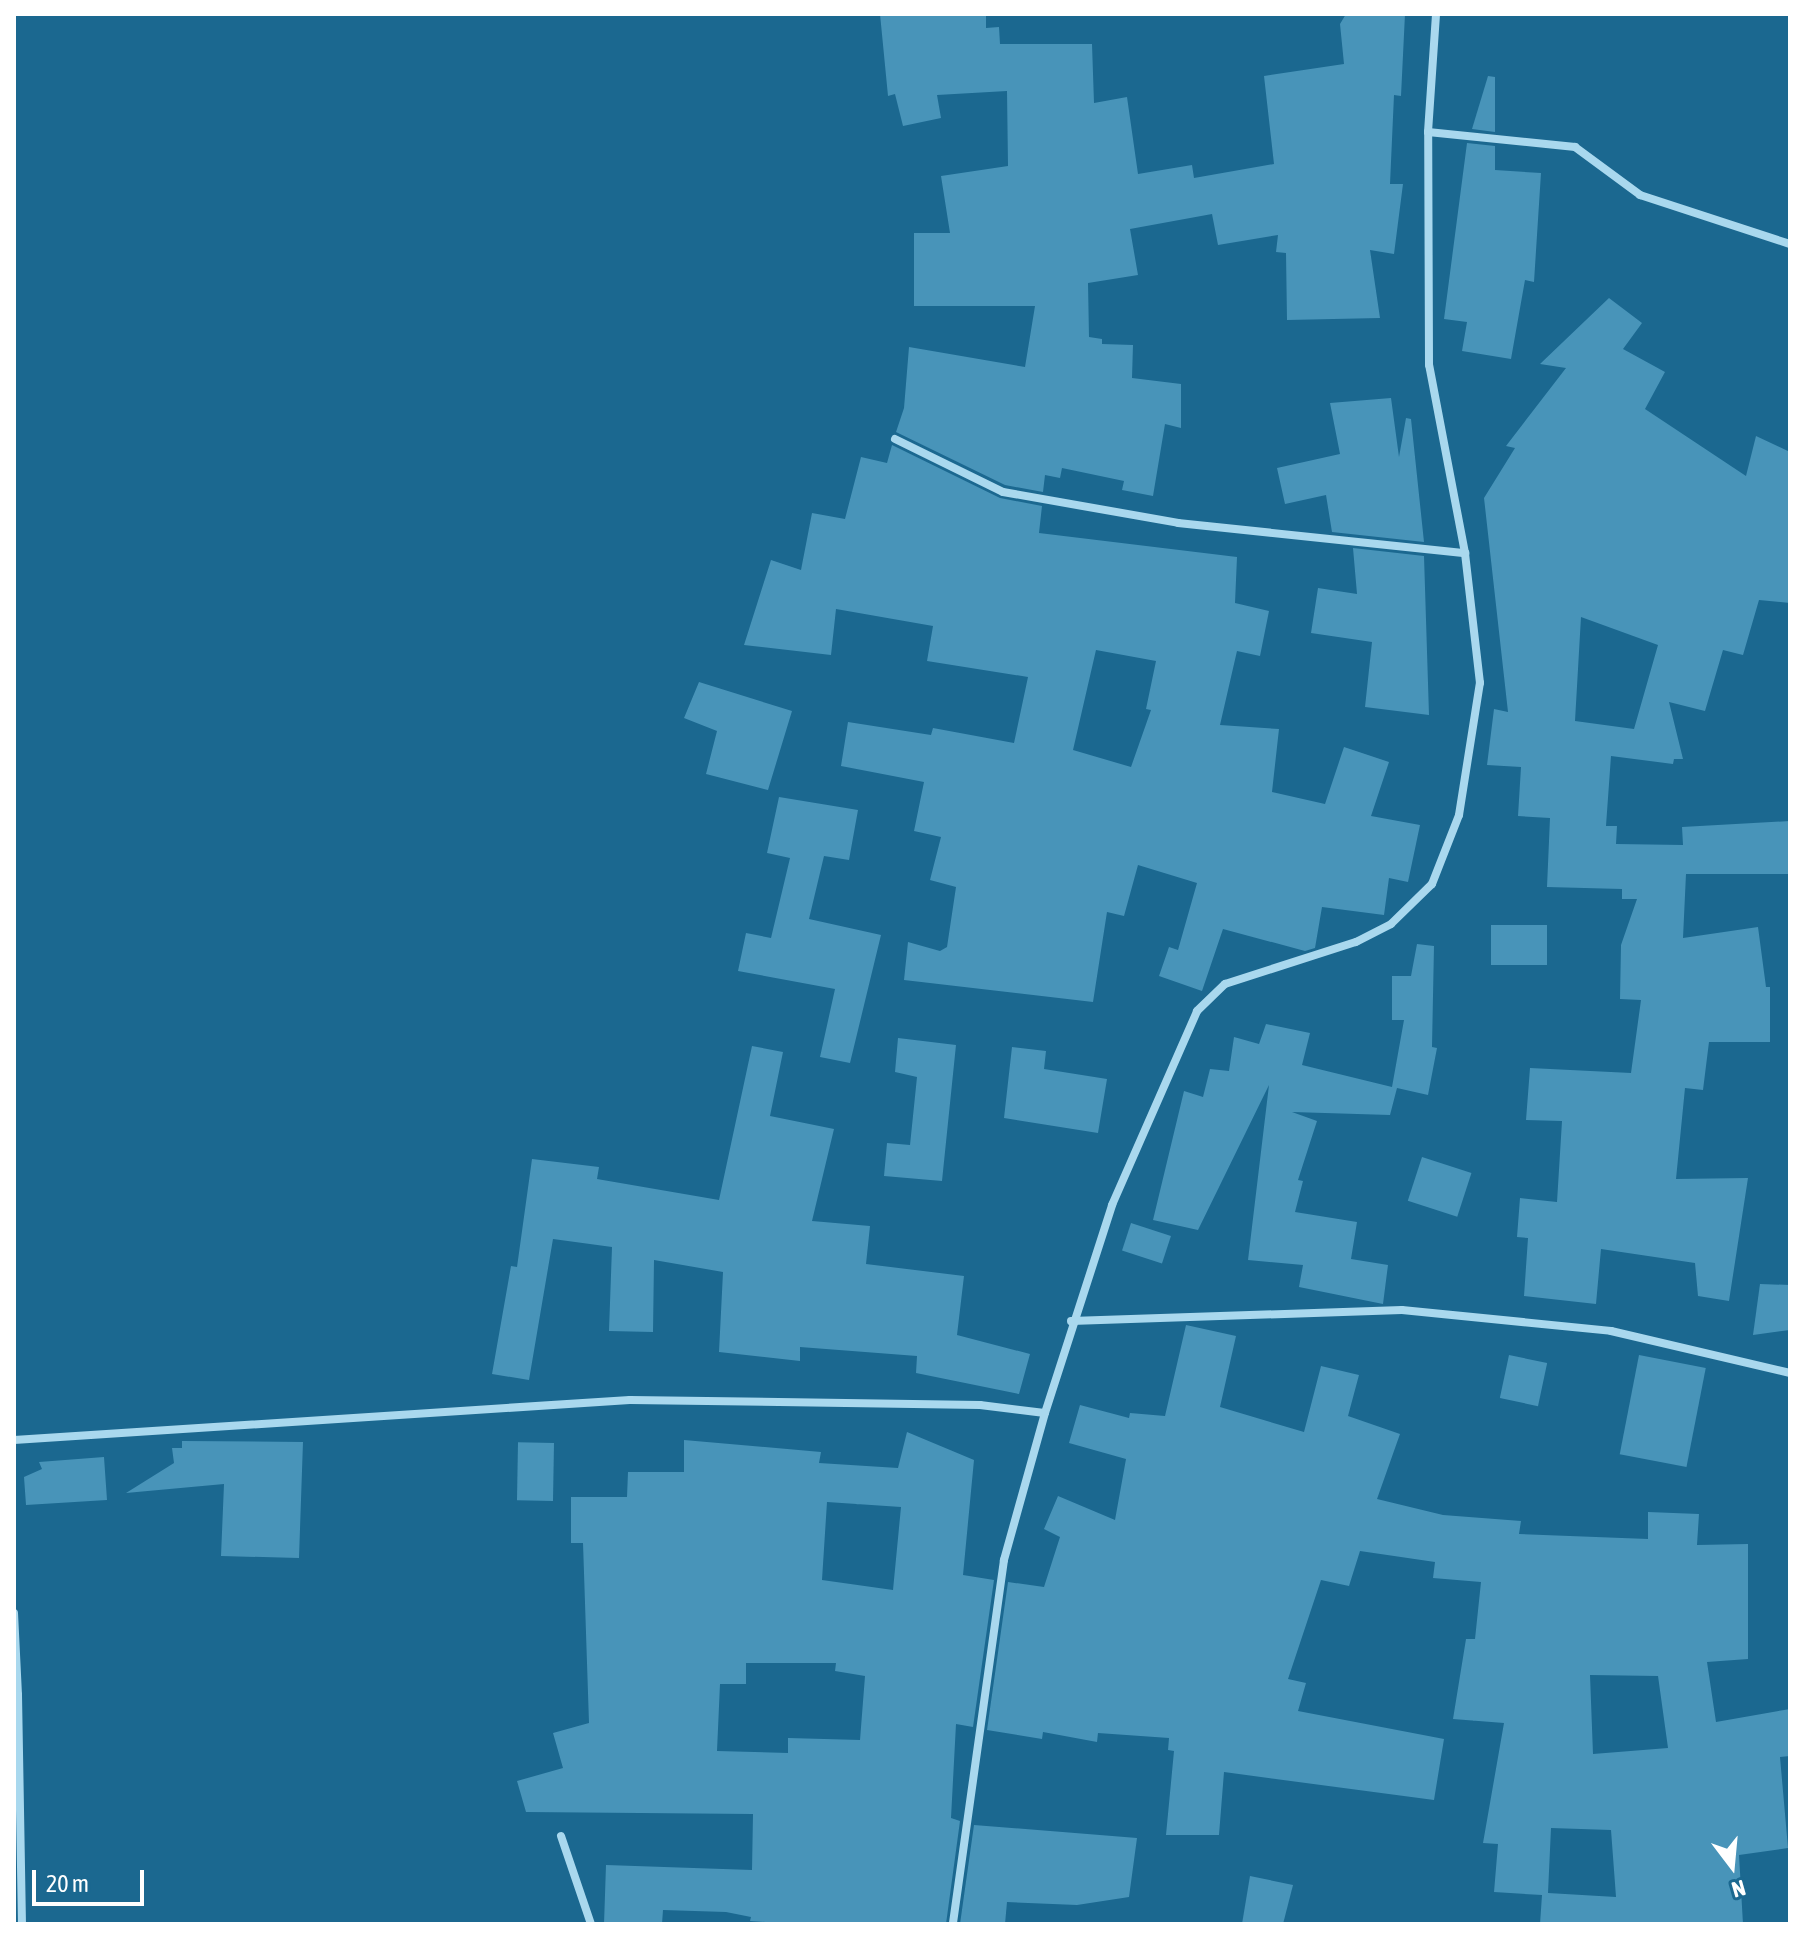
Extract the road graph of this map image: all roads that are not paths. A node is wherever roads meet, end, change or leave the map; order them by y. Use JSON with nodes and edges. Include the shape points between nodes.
{"nodes":[{"id":1,"x":1436,"y":14,"type":"edge"},
{"id":2,"x":1428,"y":132,"type":"junction"},
{"id":3,"x":1790,"y":244,"type":"edge"},
{"id":4,"x":895,"y":439,"type":"dead end"},
{"id":5,"x":1465,"y":553,"type":"junction"},
{"id":6,"x":1071,"y":1321,"type":"junction"},
{"id":7,"x":1790,"y":1373,"type":"edge"},
{"id":8,"x":1045,"y":1413,"type":"junction"},
{"id":9,"x":14,"y":1440,"type":"edge"},
{"id":10,"x":14,"y":1613,"type":"edge"},
{"id":11,"x":16,"y":1696,"type":"edge"},
{"id":12,"x":561,"y":1836,"type":"dead end"},
{"id":13,"x":22,"y":1924,"type":"edge"},
{"id":14,"x":591,"y":1924,"type":"edge"},
{"id":15,"x":953,"y":1924,"type":"edge"}],
"edges":[{"from":1,"to":2,"type":"street"},
{"from":2,"to":3,"type":"street","via":[[1575,147],[1640,195]]},
{"from":2,"to":5,"type":"street","via":[[1429,365]]},
{"from":4,"to":5,"type":"street","via":[[1003,492],[1178,523]]},
{"from":5,"to":6,"type":"street","via":[[1480,683],[1459,815],[1432,884],[1391,924],[1356,942],[1225,984],[1197,1011],[1112,1205]]},
{"from":6,"to":7,"type":"street","via":[[1402,1310],[1611,1331]]},
{"from":6,"to":8,"type":"street"},
{"from":8,"to":9,"type":"street","via":[[980,1405],[630,1400]]},
{"from":8,"to":15,"type":"street","via":[[1004,1560]]},
{"from":10,"to":11,"type":"street"},
{"from":11,"to":13,"type":"street"},
{"from":12,"to":14,"type":"street"}]}
